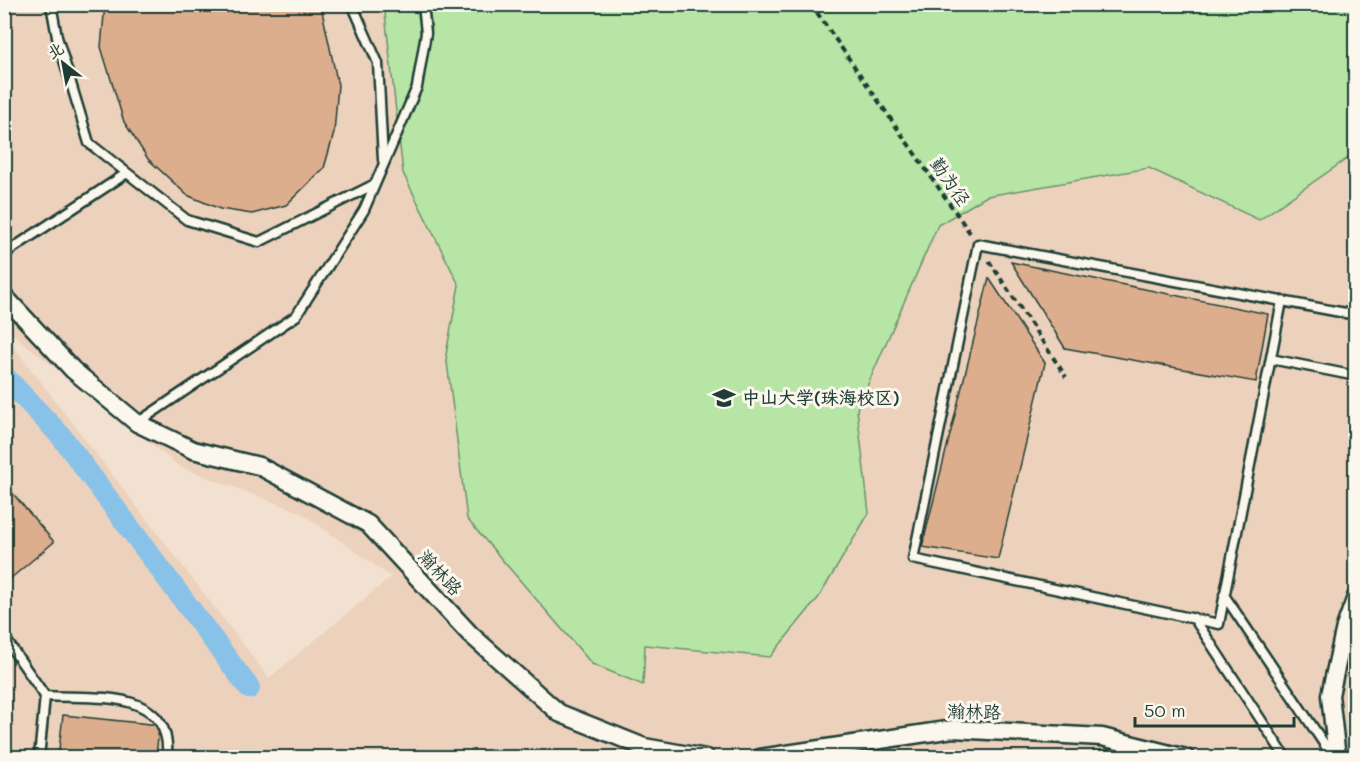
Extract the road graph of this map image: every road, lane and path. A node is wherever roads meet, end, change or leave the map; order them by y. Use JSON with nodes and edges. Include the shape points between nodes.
{"nodes":[{"id":1,"x":51,"y":4,"type":"edge"},
{"id":2,"x":352,"y":4,"type":"edge"},
{"id":3,"x":423,"y":4,"type":"edge"},
{"id":4,"x":811,"y":4,"type":"edge"},
{"id":5,"x":384,"y":164,"type":"junction"},
{"id":6,"x":127,"y":173,"type":"junction"},
{"id":7,"x":375,"y":184,"type":"junction"},
{"id":8,"x":978,"y":244,"type":"junction"},
{"id":9,"x":4,"y":254,"type":"edge"},
{"id":10,"x":4,"y":296,"type":"edge"},
{"id":11,"x":1282,"y":301,"type":"junction"},
{"id":12,"x":1356,"y":315,"type":"edge"},
{"id":13,"x":1271,"y":359,"type":"junction"},
{"id":14,"x":1356,"y":376,"type":"edge"},
{"id":15,"x":1066,"y":377,"type":"dead end"},
{"id":16,"x":136,"y":423,"type":"junction"},
{"id":17,"x":1224,"y":594,"type":"junction"},
{"id":18,"x":1356,"y":597,"type":"edge"},
{"id":19,"x":1194,"y":618,"type":"junction"},
{"id":20,"x":4,"y":637,"type":"edge"},
{"id":21,"x":45,"y":696,"type":"junction"},
{"id":22,"x":39,"y":758,"type":"edge"},
{"id":23,"x":167,"y":758,"type":"edge"},
{"id":24,"x":706,"y":758,"type":"edge"},
{"id":25,"x":760,"y":758,"type":"edge"},
{"id":26,"x":1186,"y":758,"type":"edge"},
{"id":27,"x":1286,"y":758,"type":"edge"},
{"id":28,"x":1335,"y":758,"type":"edge"}],
"edges":[{"from":1,"to":6,"type":"lane","via":[[89,143]]},
{"from":2,"to":5,"type":"lane","via":[[378,63]]},
{"from":3,"to":5,"type":"lane","via":[[426,33],[417,87]]},
{"from":4,"to":8,"type":"path","name":"勤为径"},
{"from":5,"to":7,"type":"lane"},
{"from":6,"to":7,"type":"lane","via":[[187,220],[259,242]]},
{"from":6,"to":9,"type":"lane"},
{"from":7,"to":16,"type":"lane","via":[[364,210],[296,316]]},
{"from":8,"to":11,"type":"lane"},
{"from":8,"to":15,"type":"path","name":"勤为径"},
{"from":8,"to":19,"type":"lane","via":[[913,559]]},
{"from":10,"to":16,"type":"street","name":"瀚林路","via":[[73,370]]},
{"from":11,"to":12,"type":"lane"},
{"from":11,"to":13,"type":"lane"},
{"from":13,"to":14,"type":"lane"},
{"from":13,"to":17,"type":"lane"},
{"from":16,"to":24,"type":"street","name":"瀚林路","via":[[193,450],[259,465],[368,524],[470,634],[559,713],[644,747]]},
{"from":17,"to":19,"type":"lane","via":[[1219,624]]},
{"from":17,"to":28,"type":"lane"},
{"from":18,"to":28,"type":"street","via":[[1330,695]]},
{"from":19,"to":27,"type":"lane"},
{"from":20,"to":21,"type":"lane"},
{"from":21,"to":22,"type":"lane"},
{"from":21,"to":23,"type":"lane","via":[[137,702],[160,718],[168,742]]},
{"from":25,"to":26,"type":"street","name":"瀚林路","via":[[952,729],[1102,737]]}]}
